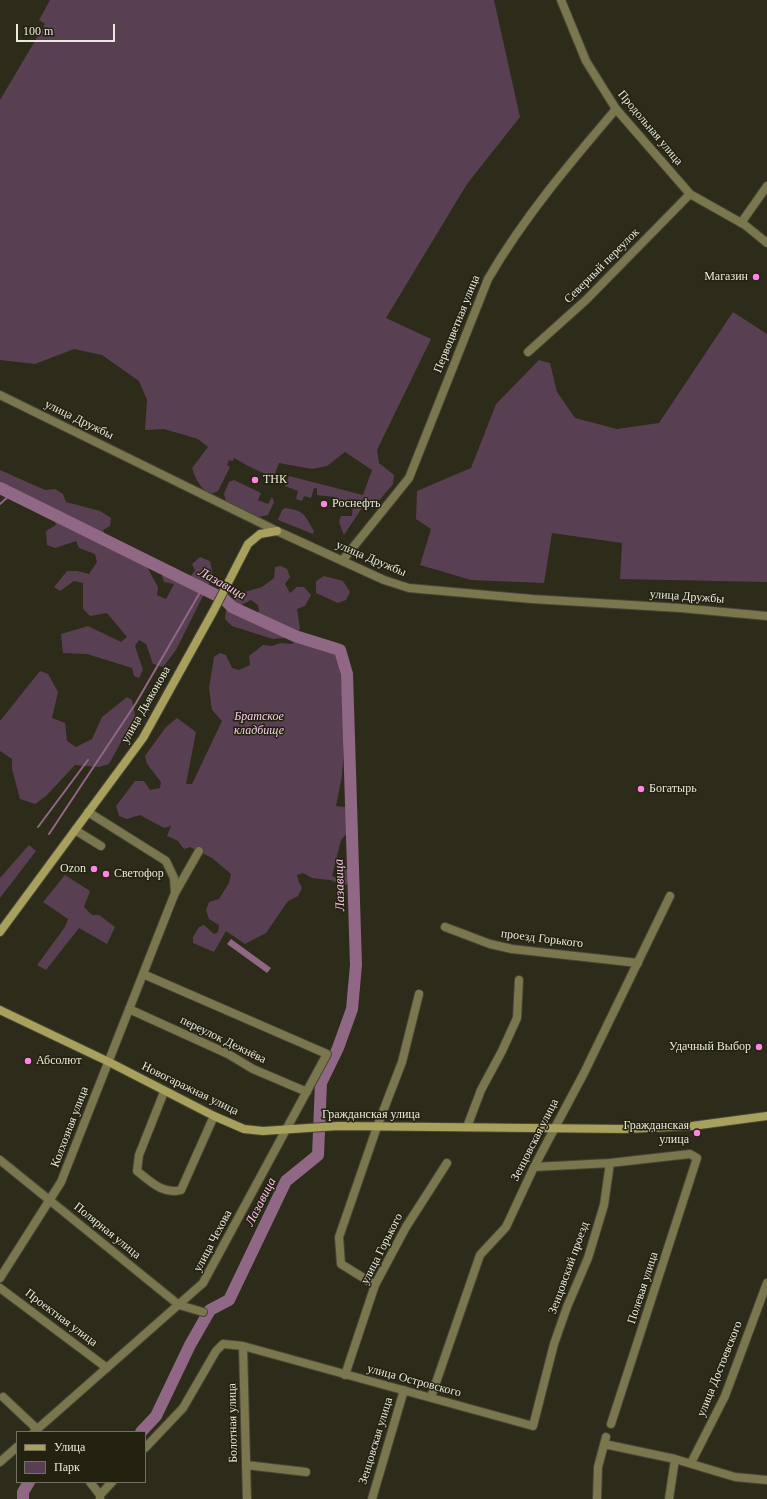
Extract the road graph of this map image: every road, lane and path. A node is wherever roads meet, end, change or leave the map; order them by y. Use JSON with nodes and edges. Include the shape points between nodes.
{"nodes":[{"id":1,"x":561,"y":0,"type":"edge"},
{"id":2,"x":616,"y":108,"type":"junction"},
{"id":3,"x":767,"y":186,"type":"edge"},
{"id":4,"x":690,"y":194,"type":"junction"},
{"id":5,"x":741,"y":223,"type":"junction"},
{"id":6,"x":767,"y":243,"type":"edge"},
{"id":7,"x":528,"y":352,"type":"dead end"},
{"id":8,"x":0,"y":396,"type":"edge"},
{"id":9,"x":277,"y":530,"type":"junction"},
{"id":10,"x":342,"y":561,"type":"junction"},
{"id":11,"x":767,"y":616,"type":"edge"},
{"id":12,"x":88,"y":812,"type":"junction"},
{"id":13,"x":75,"y":830,"type":"junction"},
{"id":14,"x":101,"y":846,"type":"dead end"},
{"id":15,"x":198,"y":851,"type":"dead end"},
{"id":16,"x":175,"y":893,"type":"junction"},
{"id":17,"x":670,"y":896,"type":"dead end"},
{"id":18,"x":445,"y":927,"type":"dead end"},
{"id":19,"x":0,"y":932,"type":"edge"},
{"id":20,"x":638,"y":963,"type":"junction"},
{"id":21,"x":143,"y":974,"type":"junction"},
{"id":22,"x":519,"y":980,"type":"dead end"},
{"id":23,"x":419,"y":994,"type":"dead end"},
{"id":24,"x":129,"y":1009,"type":"junction"},
{"id":25,"x":0,"y":1010,"type":"edge"},
{"id":26,"x":109,"y":1062,"type":"junction"},
{"id":27,"x":164,"y":1092,"type":"junction"},
{"id":28,"x":306,"y":1092,"type":"junction"},
{"id":29,"x":214,"y":1116,"type":"junction"},
{"id":30,"x":767,"y":1116,"type":"edge"},
{"id":31,"x":377,"y":1127,"type":"junction"},
{"id":32,"x":467,"y":1127,"type":"junction"},
{"id":33,"x":554,"y":1128,"type":"junction"},
{"id":34,"x":286,"y":1130,"type":"junction"},
{"id":35,"x":0,"y":1160,"type":"edge"},
{"id":36,"x":447,"y":1163,"type":"dead end"},
{"id":37,"x":610,"y":1163,"type":"junction"},
{"id":38,"x":534,"y":1167,"type":"junction"},
{"id":39,"x":50,"y":1200,"type":"junction"},
{"id":40,"x":0,"y":1278,"type":"edge"},
{"id":41,"x":767,"y":1283,"type":"edge"},
{"id":42,"x":375,"y":1285,"type":"junction"},
{"id":43,"x":0,"y":1288,"type":"edge"},
{"id":44,"x":179,"y":1305,"type":"junction"},
{"id":45,"x":203,"y":1312,"type":"dead end"},
{"id":46,"x":243,"y":1346,"type":"junction"},
{"id":47,"x":107,"y":1368,"type":"junction"},
{"id":48,"x":345,"y":1375,"type":"junction"},
{"id":49,"x":545,"y":1380,"type":"joint"},
{"id":50,"x":404,"y":1390,"type":"junction"},
{"id":51,"x":3,"y":1397,"type":"dead end"},
{"id":52,"x":431,"y":1398,"type":"junction"},
{"id":53,"x":611,"y":1424,"type":"dead end"},
{"id":54,"x":36,"y":1431,"type":"edge"},
{"id":55,"x":146,"y":1447,"type":"edge"},
{"id":56,"x":16,"y":1448,"type":"edge"},
{"id":57,"x":675,"y":1459,"type":"junction"},
{"id":58,"x":0,"y":1462,"type":"edge"},
{"id":59,"x":691,"y":1463,"type":"junction"},
{"id":60,"x":246,"y":1465,"type":"junction"},
{"id":61,"x":306,"y":1472,"type":"dead end"},
{"id":62,"x":767,"y":1480,"type":"edge"},
{"id":63,"x":91,"y":1483,"type":"edge"},
{"id":64,"x":111,"y":1483,"type":"edge"},
{"id":65,"x":100,"y":1497,"type":"edge"},
{"id":66,"x":247,"y":1499,"type":"edge"},
{"id":67,"x":372,"y":1499,"type":"edge"},
{"id":68,"x":597,"y":1499,"type":"edge"},
{"id":69,"x":669,"y":1499,"type":"edge"}],
"edges":[{"from":1,"to":2,"type":"street","name":"Продольная улица","via":[[586,61]]},
{"from":2,"to":4,"type":"street","name":"Продольная улица"},
{"from":2,"to":10,"type":"street","name":"Первоцветная улица","via":[[556,179],[503,254],[488,279],[409,478]]},
{"from":3,"to":5,"type":"street"},
{"from":4,"to":5,"type":"street","name":"Продольная улица"},
{"from":4,"to":7,"type":"street","name":"Северный переулок","via":[[586,300]]},
{"from":5,"to":6,"type":"street","name":"Продольная улица"},
{"from":8,"to":9,"type":"street","name":"улица Дружбы"},
{"from":9,"to":10,"type":"street","name":"улица Дружбы"},
{"from":9,"to":12,"type":"main road","name":"улица Дьяконова","via":[[260,534],[248,544],[143,738]]},
{"from":10,"to":11,"type":"street","name":"улица Дружбы","via":[[384,580],[410,588]]},
{"from":12,"to":13,"type":"main road","name":"улица Дьяконова"},
{"from":12,"to":16,"type":"street","via":[[166,861],[174,878]]},
{"from":13,"to":14,"type":"street"},
{"from":13,"to":19,"type":"main road","name":"улица Дьяконова"},
{"from":15,"to":16,"type":"street","name":"Колхозная улица"},
{"from":16,"to":21,"type":"street","name":"Колхозная улица"},
{"from":17,"to":20,"type":"street","name":"Зенцовская улица"},
{"from":18,"to":20,"type":"street","name":"проезд Горького","via":[[490,944],[512,949]]},
{"from":20,"to":33,"type":"street","name":"Зенцовская улица"},
{"from":21,"to":24,"type":"street","name":"Колхозная улица"},
{"from":21,"to":28,"type":"street","name":"улица Чехова","via":[[327,1054]]},
{"from":22,"to":32,"type":"street","via":[[517,1018],[481,1090]]},
{"from":23,"to":31,"type":"street","via":[[402,1062]]},
{"from":24,"to":26,"type":"street","name":"Колхозная улица"},
{"from":24,"to":28,"type":"street","name":"переулок Дежнёва"},
{"from":25,"to":26,"type":"main road","name":"Новогаражная улица"},
{"from":26,"to":27,"type":"main road","name":"Новогаражная улица"},
{"from":26,"to":39,"type":"street","name":"Колхозная улица","via":[[62,1182]]},
{"from":27,"to":29,"type":"main road","name":"Новогаражная улица"},
{"from":27,"to":29,"type":"street","via":[[139,1155],[137,1171],[156,1187],[172,1192],[181,1190]]},
{"from":28,"to":34,"type":"street","name":"улица Чехова"},
{"from":29,"to":34,"type":"main road","name":"Новогаражная улица","via":[[244,1129]]},
{"from":30,"to":33,"type":"main road","name":"Гражданская улица","via":[[692,1126],[625,1129]]},
{"from":31,"to":32,"type":"main road","name":"Гражданская улица"},
{"from":31,"to":34,"type":"main road","name":"Гражданская улица","via":[[338,1126]]},
{"from":31,"to":42,"type":"street","via":[[339,1237],[341,1264]]},
{"from":32,"to":33,"type":"main road","name":"Гражданская улица"},
{"from":33,"to":38,"type":"street","name":"Зенцовская улица"},
{"from":34,"to":44,"type":"street","name":"улица Чехова","via":[[203,1283]]},
{"from":35,"to":39,"type":"street","name":"Полярная улица"},
{"from":36,"to":42,"type":"street","name":"улица Горького","via":[[406,1227]]},
{"from":37,"to":38,"type":"street"},
{"from":37,"to":49,"type":"street","name":"Зенцовский проезд","via":[[604,1204],[588,1258],[567,1307]]},
{"from":37,"to":53,"type":"street","name":"Полевая улица","via":[[690,1154],[697,1158]]},
{"from":38,"to":52,"type":"street","name":"Зенцовская улица","via":[[506,1227],[480,1255]]},
{"from":39,"to":40,"type":"street","name":"Колхозная улица"},
{"from":39,"to":44,"type":"street","name":"Полярная улица"},
{"from":41,"to":59,"type":"street","name":"улица Достоевского","via":[[725,1396]]},
{"from":42,"to":48,"type":"street","name":"улица Горького"},
{"from":43,"to":47,"type":"street","name":"Проектная улица"},
{"from":44,"to":45,"type":"street","name":"Полярная улица"},
{"from":44,"to":47,"type":"street","name":"улица Чехова"},
{"from":46,"to":48,"type":"street","name":"улица Островского"},
{"from":46,"to":55,"type":"street","name":"улица Островского","via":[[223,1344],[216,1351],[184,1408]]},
{"from":46,"to":60,"type":"street","name":"Болотная улица"},
{"from":47,"to":54,"type":"street","name":"улица Чехова"},
{"from":48,"to":50,"type":"street","name":"улица Островского"},
{"from":49,"to":52,"type":"street","name":"улица Островского","via":[[533,1426]]},
{"from":50,"to":52,"type":"street","name":"улица Островского"},
{"from":50,"to":67,"type":"street","name":"Зенцовская улица"},
{"from":51,"to":54,"type":"street"},
{"from":56,"to":58,"type":"street"},
{"from":57,"to":59,"type":"street"},
{"from":57,"to":68,"type":"street","via":[[605,1440],[598,1467]]},
{"from":57,"to":69,"type":"street"},
{"from":59,"to":62,"type":"street","via":[[735,1477]]},
{"from":60,"to":61,"type":"street"},
{"from":60,"to":66,"type":"street","name":"Болотная улица"},
{"from":63,"to":65,"type":"street"},
{"from":64,"to":65,"type":"street"}]}
